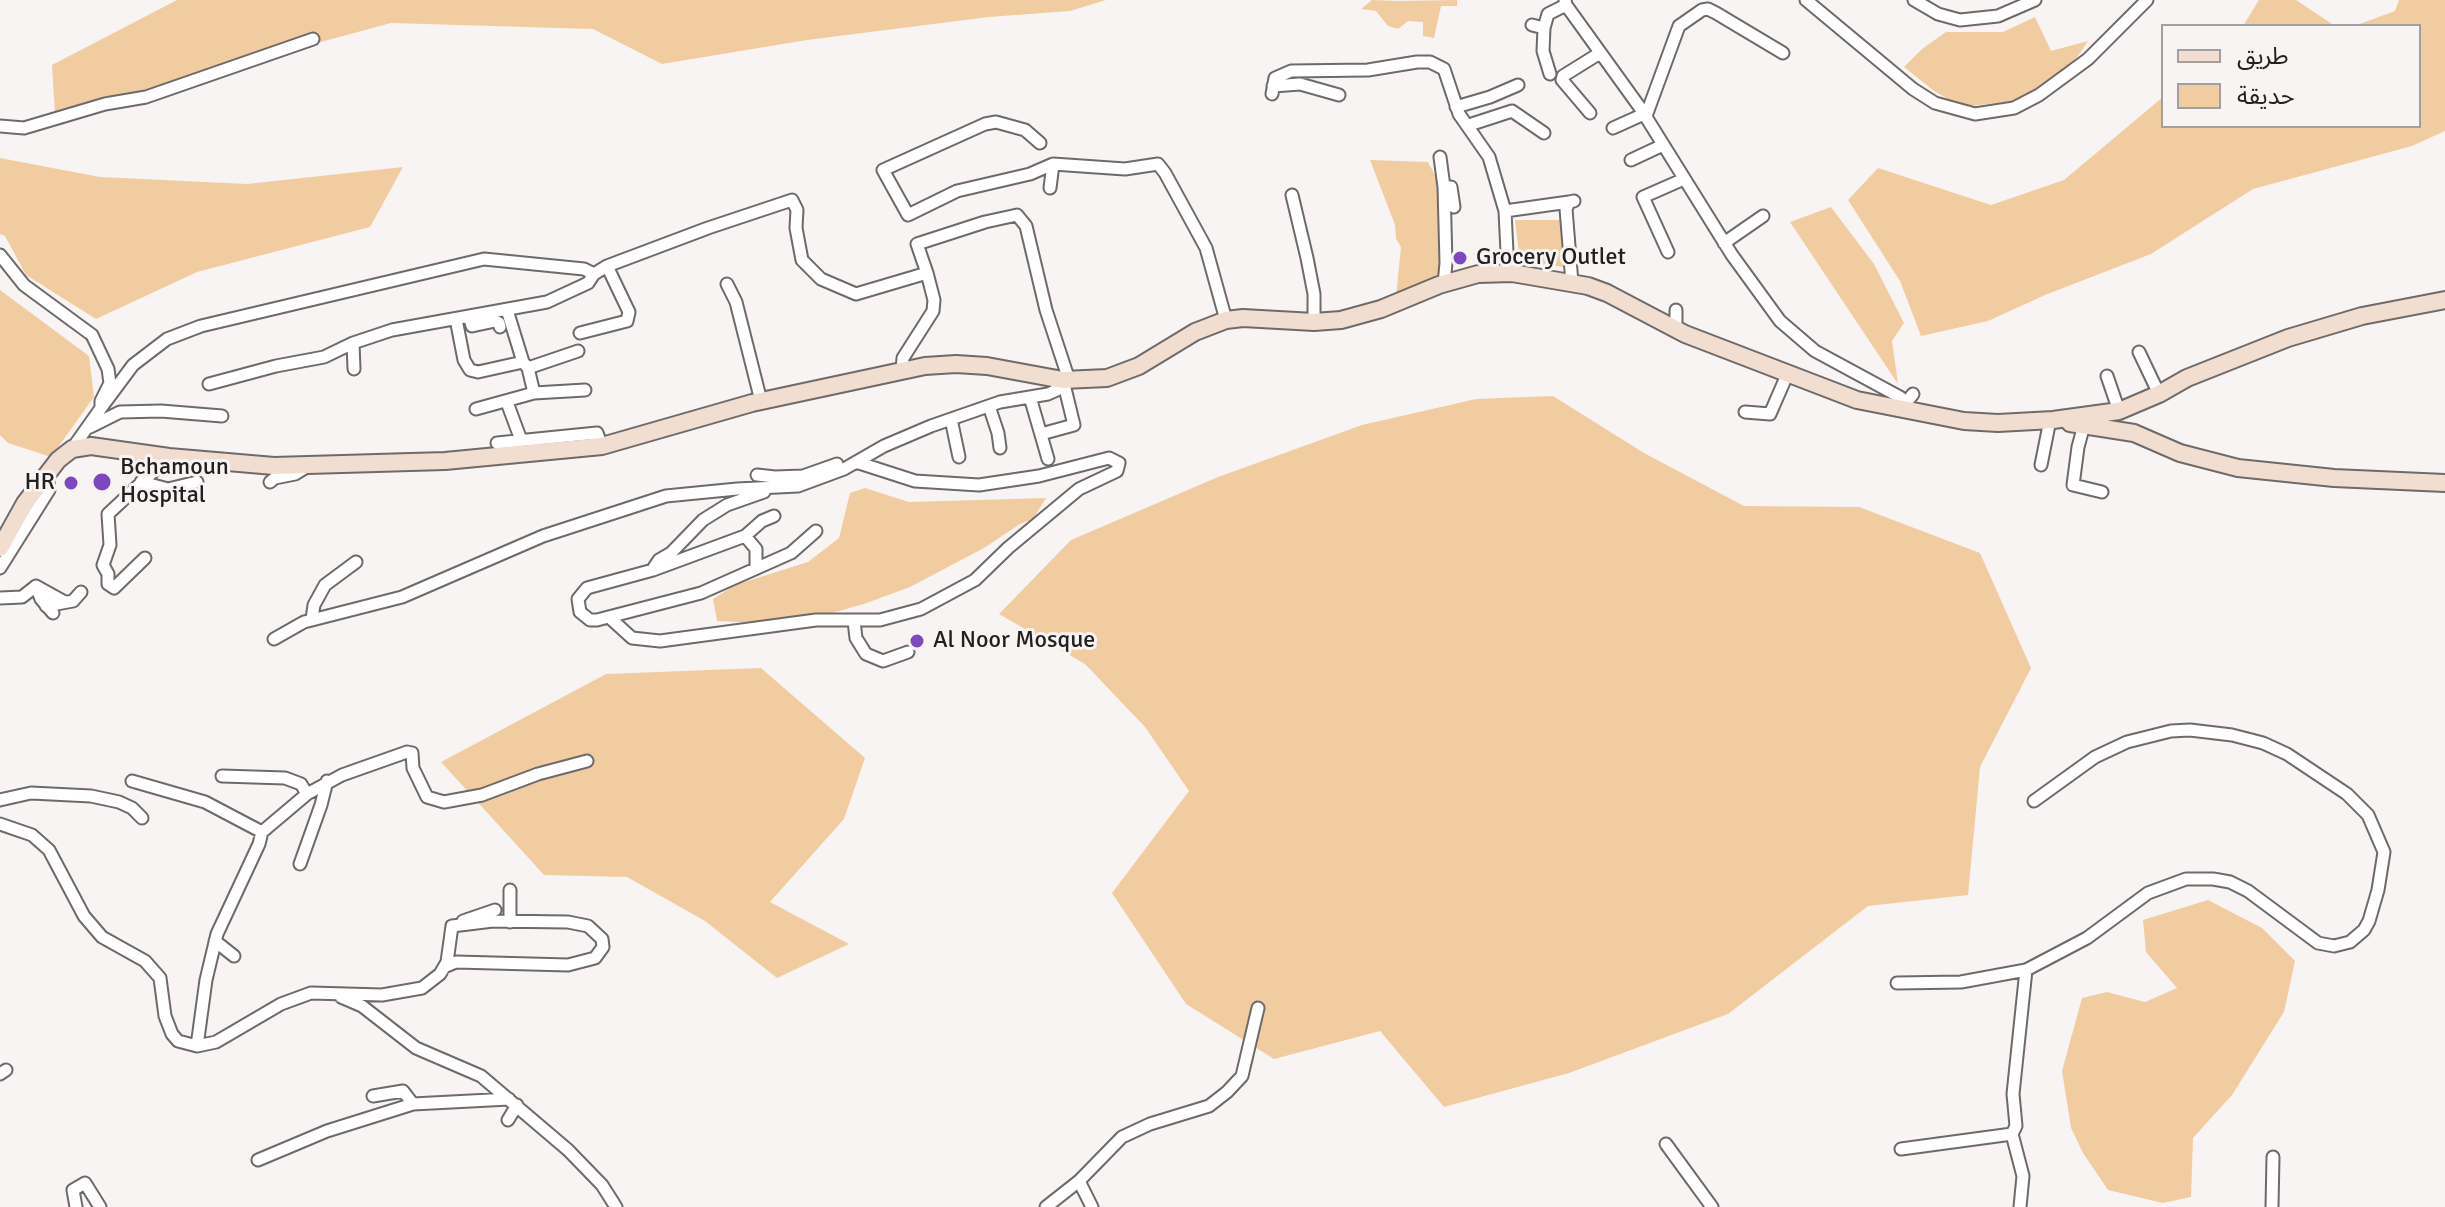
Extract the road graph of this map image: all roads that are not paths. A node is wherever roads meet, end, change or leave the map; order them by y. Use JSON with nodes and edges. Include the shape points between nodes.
{"nodes":[{"id":1,"x":1806,"y":0,"type":"edge"},
{"id":2,"x":1914,"y":0,"type":"edge"},
{"id":3,"x":2035,"y":0,"type":"edge"},
{"id":4,"x":2147,"y":0,"type":"edge"},
{"id":5,"x":1565,"y":2,"type":"edge"},
{"id":6,"x":313,"y":39,"type":"dead end"},
{"id":7,"x":1600,"y":53,"type":"junction"},
{"id":8,"x":1783,"y":53,"type":"dead end"},
{"id":9,"x":1550,"y":74,"type":"dead end"},
{"id":10,"x":1518,"y":85,"type":"dead end"},
{"id":11,"x":1339,"y":95,"type":"dead end"},
{"id":12,"x":1456,"y":107,"type":"junction"},
{"id":13,"x":1590,"y":113,"type":"dead end"},
{"id":14,"x":1645,"y":115,"type":"junction"},
{"id":15,"x":1469,"y":125,"type":"junction"},
{"id":16,"x":0,"y":126,"type":"edge"},
{"id":17,"x":1613,"y":128,"type":"dead end"},
{"id":18,"x":1544,"y":133,"type":"dead end"},
{"id":19,"x":1040,"y":143,"type":"dead end"},
{"id":20,"x":1663,"y":145,"type":"junction"},
{"id":21,"x":1440,"y":157,"type":"dead end"},
{"id":22,"x":1631,"y":160,"type":"dead end"},
{"id":23,"x":1053,"y":164,"type":"junction"},
{"id":24,"x":1682,"y":176,"type":"junction"},
{"id":25,"x":1444,"y":187,"type":"junction"},
{"id":26,"x":1643,"y":187,"type":"dead end"},
{"id":27,"x":1050,"y":188,"type":"dead end"},
{"id":28,"x":1292,"y":195,"type":"dead end"},
{"id":29,"x":1454,"y":207,"type":"dead end"},
{"id":30,"x":1505,"y":211,"type":"junction"},
{"id":31,"x":1763,"y":216,"type":"dead end"},
{"id":32,"x":1724,"y":243,"type":"junction"},
{"id":33,"x":1668,"y":252,"type":"dead end"},
{"id":34,"x":0,"y":255,"type":"edge"},
{"id":35,"x":607,"y":266,"type":"junction"},
{"id":36,"x":927,"y":273,"type":"junction"},
{"id":37,"x":1508,"y":273,"type":"junction"},
{"id":38,"x":594,"y":274,"type":"junction"},
{"id":39,"x":1572,"y":283,"type":"junction"},
{"id":40,"x":727,"y":284,"type":"dead end"},
{"id":41,"x":1444,"y":284,"type":"junction"},
{"id":42,"x":2445,"y":300,"type":"edge"},
{"id":43,"x":507,"y":310,"type":"junction"},
{"id":44,"x":1676,"y":310,"type":"dead end"},
{"id":45,"x":469,"y":316,"type":"junction"},
{"id":46,"x":456,"y":319,"type":"junction"},
{"id":47,"x":1226,"y":320,"type":"junction"},
{"id":48,"x":1314,"y":322,"type":"junction"},
{"id":49,"x":500,"y":327,"type":"dead end"},
{"id":50,"x":1676,"y":329,"type":"junction"},
{"id":51,"x":580,"y":333,"type":"dead end"},
{"id":52,"x":353,"y":343,"type":"junction"},
{"id":53,"x":578,"y":351,"type":"dead end"},
{"id":54,"x":2139,"y":352,"type":"dead end"},
{"id":55,"x":526,"y":365,"type":"junction"},
{"id":56,"x":354,"y":369,"type":"dead end"},
{"id":57,"x":902,"y":370,"type":"junction"},
{"id":58,"x":1787,"y":375,"type":"junction"},
{"id":59,"x":2107,"y":376,"type":"dead end"},
{"id":60,"x":1063,"y":380,"type":"junction"},
{"id":61,"x":209,"y":384,"type":"dead end"},
{"id":62,"x":585,"y":390,"type":"dead end"},
{"id":63,"x":534,"y":393,"type":"junction"},
{"id":64,"x":2159,"y":394,"type":"junction"},
{"id":65,"x":1030,"y":397,"type":"junction"},
{"id":66,"x":761,"y":401,"type":"junction"},
{"id":67,"x":1910,"y":403,"type":"junction"},
{"id":68,"x":508,"y":405,"type":"dead end"},
{"id":69,"x":989,"y":406,"type":"junction"},
{"id":70,"x":101,"y":408,"type":"junction"},
{"id":71,"x":476,"y":409,"type":"dead end"},
{"id":72,"x":2123,"y":409,"type":"junction"},
{"id":73,"x":1745,"y":412,"type":"dead end"},
{"id":74,"x":222,"y":416,"type":"dead end"},
{"id":75,"x":951,"y":419,"type":"junction"},
{"id":76,"x":2051,"y":420,"type":"junction"},
{"id":77,"x":2084,"y":425,"type":"junction"},
{"id":78,"x":90,"y":427,"type":"junction"},
{"id":79,"x":2134,"y":433,"type":"junction"},
{"id":80,"x":1041,"y":434,"type":"junction"},
{"id":81,"x":521,"y":440,"type":"junction"},
{"id":82,"x":497,"y":443,"type":"dead end"},
{"id":83,"x":602,"y":446,"type":"junction"},
{"id":84,"x":1000,"y":448,"type":"dead end"},
{"id":85,"x":72,"y":449,"type":"junction"},
{"id":86,"x":169,"y":457,"type":"junction"},
{"id":87,"x":959,"y":457,"type":"dead end"},
{"id":88,"x":1048,"y":459,"type":"dead end"},
{"id":89,"x":858,"y":461,"type":"junction"},
{"id":90,"x":308,"y":465,"type":"junction"},
{"id":91,"x":2041,"y":465,"type":"dead end"},
{"id":92,"x":47,"y":472,"type":"junction"},
{"id":93,"x":757,"y":475,"type":"dead end"},
{"id":94,"x":141,"y":482,"type":"junction"},
{"id":95,"x":197,"y":482,"type":"dead end"},
{"id":96,"x":270,"y":482,"type":"dead end"},
{"id":97,"x":2445,"y":483,"type":"edge"},
{"id":98,"x":772,"y":489,"type":"junction"},
{"id":99,"x":2102,"y":492,"type":"dead end"},
{"id":100,"x":774,"y":516,"type":"dead end"},
{"id":101,"x":816,"y":531,"type":"dead end"},
{"id":102,"x":745,"y":536,"type":"junction"},
{"id":103,"x":0,"y":548,"type":"edge"},
{"id":104,"x":145,"y":558,"type":"dead end"},
{"id":105,"x":356,"y":562,"type":"dead end"},
{"id":106,"x":0,"y":568,"type":"edge"},
{"id":107,"x":756,"y":568,"type":"junction"},
{"id":108,"x":653,"y":570,"type":"junction"},
{"id":109,"x":36,"y":586,"type":"junction"},
{"id":110,"x":81,"y":592,"type":"dead end"},
{"id":111,"x":0,"y":598,"type":"edge"},
{"id":112,"x":63,"y":601,"type":"junction"},
{"id":113,"x":610,"y":618,"type":"junction"},
{"id":114,"x":312,"y":619,"type":"junction"},
{"id":115,"x":854,"y":621,"type":"junction"},
{"id":116,"x":274,"y":639,"type":"dead end"},
{"id":117,"x":908,"y":652,"type":"dead end"},
{"id":118,"x":587,"y":761,"type":"dead end"},
{"id":119,"x":222,"y":776,"type":"dead end"},
{"id":120,"x":132,"y":781,"type":"dead end"},
{"id":121,"x":327,"y":781,"type":"junction"},
{"id":122,"x":307,"y":794,"type":"junction"},
{"id":123,"x":0,"y":800,"type":"edge"},
{"id":124,"x":2034,"y":801,"type":"dead end"},
{"id":125,"x":142,"y":818,"type":"dead end"},
{"id":126,"x":0,"y":824,"type":"edge"},
{"id":127,"x":262,"y":832,"type":"junction"},
{"id":128,"x":300,"y":864,"type":"dead end"},
{"id":129,"x":510,"y":890,"type":"dead end"},
{"id":130,"x":495,"y":910,"type":"dead end"},
{"id":131,"x":510,"y":922,"type":"junction"},
{"id":132,"x":456,"y":925,"type":"junction"},
{"id":133,"x":215,"y":941,"type":"junction"},
{"id":134,"x":234,"y":956,"type":"dead end"},
{"id":135,"x":444,"y":967,"type":"junction"},
{"id":136,"x":2026,"y":970,"type":"junction"},
{"id":137,"x":1897,"y":983,"type":"dead end"},
{"id":138,"x":364,"y":1001,"type":"junction"},
{"id":139,"x":1258,"y":1008,"type":"dead end"},
{"id":140,"x":197,"y":1046,"type":"junction"},
{"id":141,"x":373,"y":1096,"type":"dead end"},
{"id":142,"x":513,"y":1102,"type":"junction"},
{"id":143,"x":413,"y":1104,"type":"junction"},
{"id":144,"x":508,"y":1120,"type":"dead end"},
{"id":145,"x":2012,"y":1134,"type":"junction"},
{"id":146,"x":1666,"y":1144,"type":"dead end"},
{"id":147,"x":1901,"y":1149,"type":"dead end"},
{"id":148,"x":2273,"y":1157,"type":"dead end"},
{"id":149,"x":258,"y":1160,"type":"dead end"},
{"id":150,"x":1079,"y":1181,"type":"junction"},
{"id":151,"x":76,"y":1207,"type":"edge"},
{"id":152,"x":100,"y":1207,"type":"edge"},
{"id":153,"x":616,"y":1207,"type":"edge"},
{"id":154,"x":1046,"y":1207,"type":"edge"},
{"id":155,"x":1092,"y":1207,"type":"edge"},
{"id":156,"x":1712,"y":1207,"type":"edge"},
{"id":157,"x":2020,"y":1207,"type":"edge"},
{"id":158,"x":2272,"y":1207,"type":"edge"}],
"edges":[{"from":1,"to":4,"type":"street","via":[[1913,89],[1935,103],[1975,114],[2014,108],[2039,95],[2088,59]]},
{"from":2,"to":3,"type":"street","via":[[1960,20],[1998,16]]},
{"from":5,"to":7,"type":"street"},
{"from":5,"to":9,"type":"street","via":[[1538,27]]},
{"from":6,"to":16,"type":"street","via":[[146,97],[24,128]]},
{"from":7,"to":13,"type":"street","via":[[1562,80]]},
{"from":7,"to":14,"type":"street"},
{"from":8,"to":14,"type":"street","via":[[1702,10],[1679,26]]},
{"from":10,"to":12,"type":"street"},
{"from":11,"to":12,"type":"street","via":[[1300,84],[1272,90],[1275,78],[1291,71],[1430,62],[1444,69]]},
{"from":12,"to":15,"type":"street"},
{"from":14,"to":17,"type":"street"},
{"from":14,"to":20,"type":"street"},
{"from":15,"to":18,"type":"street","via":[[1512,111]]},
{"from":15,"to":30,"type":"street","via":[[1489,157]]},
{"from":19,"to":23,"type":"street","via":[[1025,130],[996,122],[883,170],[908,215],[957,191]]},
{"from":20,"to":22,"type":"street"},
{"from":20,"to":24,"type":"street"},
{"from":21,"to":25,"type":"street"},
{"from":23,"to":27,"type":"street"},
{"from":23,"to":47,"type":"street","via":[[1125,169],[1158,164],[1206,248]]},
{"from":24,"to":26,"type":"street"},
{"from":24,"to":32,"type":"street"},
{"from":24,"to":33,"type":"street","via":[[1643,197]]},
{"from":25,"to":29,"type":"street","via":[[1451,187]]},
{"from":25,"to":41,"type":"street"},
{"from":28,"to":48,"type":"street","via":[[1314,294]]},
{"from":30,"to":37,"type":"street"},
{"from":30,"to":39,"type":"street","via":[[1571,202],[1566,209]]},
{"from":31,"to":32,"type":"street"},
{"from":32,"to":67,"type":"street","via":[[1795,334],[1830,360]]},
{"from":34,"to":70,"type":"street","via":[[24,285],[92,335],[110,375]]},
{"from":35,"to":36,"type":"street","via":[[792,200],[802,260],[821,279],[856,294]]},
{"from":35,"to":38,"type":"street"},
{"from":35,"to":51,"type":"street","via":[[629,312],[627,321]]},
{"from":36,"to":57,"type":"street","via":[[933,311],[903,358]]},
{"from":36,"to":60,"type":"street","via":[[917,244],[1017,215],[1026,226]]},
{"from":37,"to":39,"type":"main road"},
{"from":37,"to":41,"type":"main road","via":[[1478,274]]},
{"from":38,"to":43,"type":"street","via":[[561,297]]},
{"from":38,"to":70,"type":"street","via":[[484,259],[201,326],[167,339],[133,365]]},
{"from":39,"to":50,"type":"main road","via":[[1607,293]]},
{"from":40,"to":66,"type":"street"},
{"from":41,"to":48,"type":"main road","via":[[1352,318]]},
{"from":42,"to":64,"type":"main road","via":[[2288,338]]},
{"from":43,"to":45,"type":"street"},
{"from":43,"to":55,"type":"street"},
{"from":44,"to":50,"type":"street"},
{"from":45,"to":46,"type":"street"},
{"from":45,"to":49,"type":"street","via":[[472,326],[495,321]]},
{"from":46,"to":52,"type":"street"},
{"from":46,"to":55,"type":"street","via":[[470,370]]},
{"from":47,"to":48,"type":"main road"},
{"from":47,"to":60,"type":"main road","via":[[1195,332],[1156,363],[1107,378]]},
{"from":50,"to":58,"type":"main road"},
{"from":52,"to":56,"type":"street"},
{"from":52,"to":61,"type":"street","via":[[324,357]]},
{"from":53,"to":55,"type":"street"},
{"from":54,"to":64,"type":"street"},
{"from":55,"to":63,"type":"street"},
{"from":57,"to":60,"type":"main road","via":[[956,364]]},
{"from":57,"to":66,"type":"main road"},
{"from":58,"to":67,"type":"main road","via":[[1857,400]]},
{"from":58,"to":73,"type":"street","via":[[1770,414]]},
{"from":59,"to":72,"type":"street"},
{"from":60,"to":65,"type":"street","via":[[1057,390]]},
{"from":60,"to":80,"type":"street","via":[[1074,425]]},
{"from":62,"to":63,"type":"street"},
{"from":63,"to":71,"type":"street"},
{"from":64,"to":72,"type":"main road"},
{"from":65,"to":69,"type":"street"},
{"from":65,"to":80,"type":"street"},
{"from":66,"to":83,"type":"main road"},
{"from":67,"to":76,"type":"main road","via":[[1964,421]]},
{"from":68,"to":81,"type":"street"},
{"from":69,"to":75,"type":"street"},
{"from":69,"to":84,"type":"street"},
{"from":70,"to":78,"type":"street"},
{"from":72,"to":76,"type":"main road"},
{"from":72,"to":79,"type":"main road"},
{"from":74,"to":78,"type":"street","via":[[120,412]]},
{"from":75,"to":87,"type":"street"},
{"from":75,"to":89,"type":"street"},
{"from":76,"to":77,"type":"main road"},
{"from":76,"to":91,"type":"street"},
{"from":77,"to":79,"type":"main road"},
{"from":77,"to":99,"type":"street","via":[[2073,485]]},
{"from":78,"to":85,"type":"street"},
{"from":79,"to":97,"type":"main road","via":[[2180,453],[2238,468]]},
{"from":80,"to":88,"type":"street"},
{"from":81,"to":82,"type":"street"},
{"from":81,"to":83,"type":"street","via":[[597,433]]},
{"from":83,"to":90,"type":"main road","via":[[458,460]]},
{"from":85,"to":86,"type":"main road","via":[[106,447]]},
{"from":85,"to":92,"type":"main road"},
{"from":86,"to":90,"type":"main road"},
{"from":86,"to":94,"type":"street"},
{"from":89,"to":93,"type":"street","via":[[803,476]]},
{"from":89,"to":98,"type":"street","via":[[798,486]]},
{"from":89,"to":115,"type":"street","via":[[915,481],[979,485],[1109,458],[1119,463],[1117,471],[1079,489],[975,580],[921,609]]},
{"from":90,"to":96,"type":"street"},
{"from":92,"to":103,"type":"main road"},
{"from":92,"to":106,"type":"street","via":[[49,490]]},
{"from":94,"to":95,"type":"street","via":[[144,487],[168,489]]},
{"from":94,"to":104,"type":"street","via":[[108,514],[110,545],[103,565],[108,584],[114,588]]},
{"from":98,"to":108,"type":"street","via":[[703,520]]},
{"from":98,"to":114,"type":"street","via":[[666,496],[543,536],[402,597]]},
{"from":100,"to":102,"type":"street"},
{"from":101,"to":107,"type":"street","via":[[791,553]]},
{"from":102,"to":107,"type":"street","via":[[756,549]]},
{"from":102,"to":108,"type":"street"},
{"from":105,"to":114,"type":"street","via":[[325,585]]},
{"from":107,"to":113,"type":"street","via":[[701,593]]},
{"from":108,"to":113,"type":"street","via":[[581,592],[578,606],[584,617]]},
{"from":109,"to":111,"type":"street","via":[[22,597]]},
{"from":109,"to":112,"type":"street"},
{"from":109,"to":112,"type":"street","via":[[50,610]]},
{"from":110,"to":112,"type":"street","via":[[73,601]]},
{"from":113,"to":115,"type":"street","via":[[632,638],[660,641],[816,620]]},
{"from":114,"to":116,"type":"street"},
{"from":115,"to":117,"type":"street","via":[[866,654],[883,661]]},
{"from":118,"to":121,"type":"street","via":[[444,802],[427,797],[412,753],[407,752]]},
{"from":119,"to":122,"type":"street","via":[[285,778],[301,784]]},
{"from":120,"to":127,"type":"street","via":[[205,802]]},
{"from":121,"to":122,"type":"street"},
{"from":121,"to":128,"type":"street"},
{"from":122,"to":127,"type":"street"},
{"from":123,"to":125,"type":"street","via":[[31,793],[91,796],[119,802]]},
{"from":124,"to":136,"type":"street","via":[[2095,757],[2127,742],[2171,731],[2232,735],[2287,754],[2347,794],[2368,815],[2384,852],[2369,921],[2350,942],[2318,943],[2230,882],[2186,879],[2148,893],[2087,938]]},
{"from":126,"to":140,"type":"street","via":[[32,835],[49,850],[84,916],[102,937],[145,961],[160,978],[172,1034]]},
{"from":127,"to":133,"type":"street"},
{"from":129,"to":131,"type":"street"},
{"from":130,"to":132,"type":"street"},
{"from":131,"to":132,"type":"street"},
{"from":131,"to":135,"type":"street","via":[[588,926],[603,947],[595,958],[568,965],[456,962]]},
{"from":132,"to":135,"type":"street"},
{"from":133,"to":134,"type":"street"},
{"from":133,"to":140,"type":"street"},
{"from":135,"to":138,"type":"street","via":[[422,988]]},
{"from":136,"to":137,"type":"street","via":[[1961,982]]},
{"from":136,"to":145,"type":"street"},
{"from":138,"to":140,"type":"street","via":[[311,993],[216,1042]]},
{"from":138,"to":142,"type":"street","via":[[405,1041],[481,1076]]},
{"from":139,"to":150,"type":"street","via":[[1242,1076],[1227,1092],[1209,1106],[1122,1137]]},
{"from":141,"to":143,"type":"street","via":[[403,1091]]},
{"from":142,"to":143,"type":"street"},
{"from":142,"to":144,"type":"street"},
{"from":142,"to":153,"type":"street","via":[[592,1173]]},
{"from":143,"to":149,"type":"street"},
{"from":145,"to":147,"type":"street"},
{"from":145,"to":157,"type":"street","via":[[2023,1176]]},
{"from":146,"to":156,"type":"street"},
{"from":148,"to":158,"type":"street"},
{"from":150,"to":154,"type":"street"},
{"from":150,"to":155,"type":"street"},
{"from":151,"to":152,"type":"street","via":[[73,1190],[85,1183]]}]}
